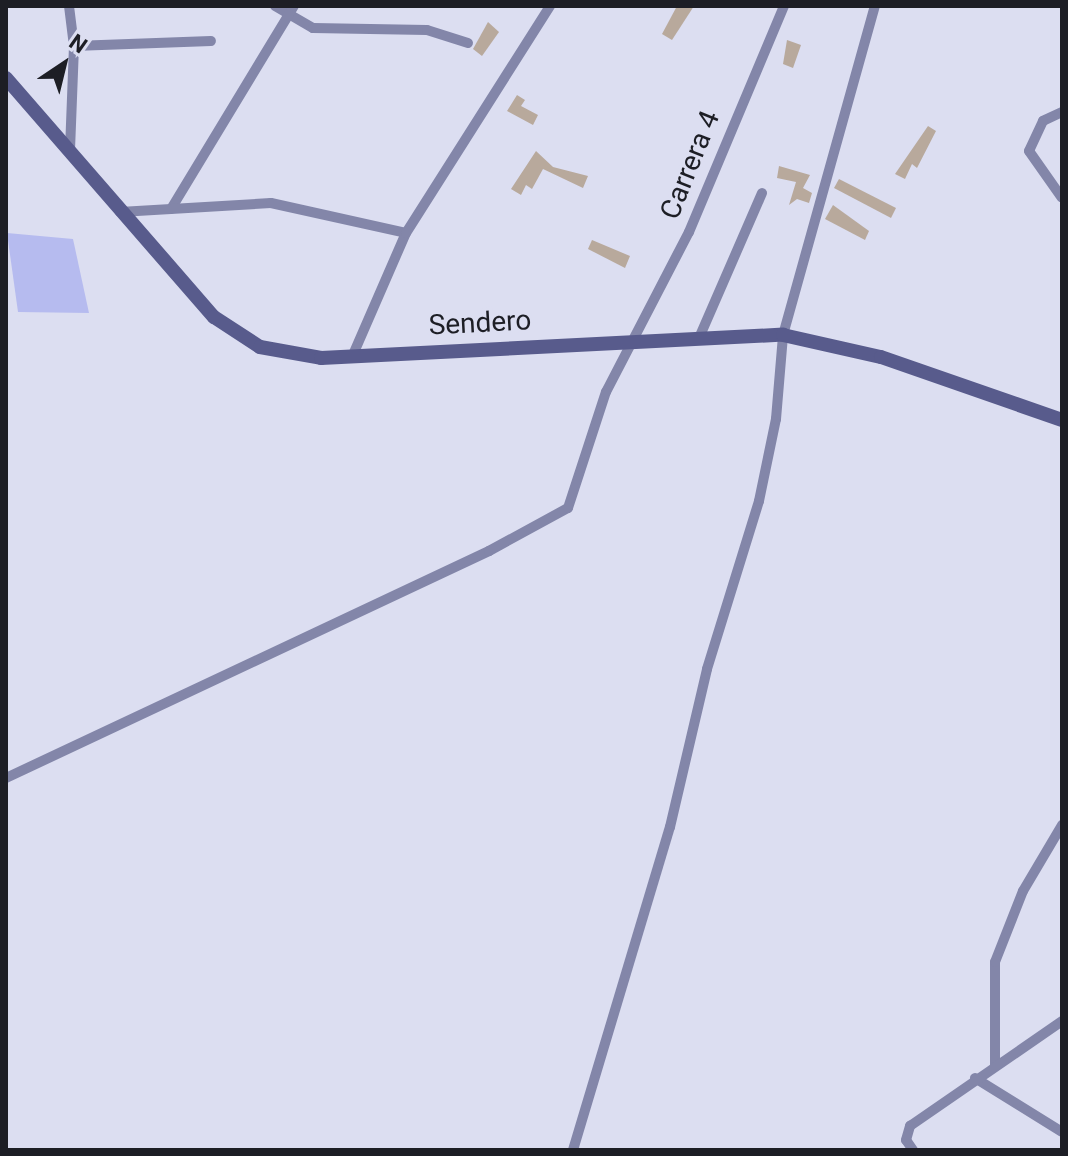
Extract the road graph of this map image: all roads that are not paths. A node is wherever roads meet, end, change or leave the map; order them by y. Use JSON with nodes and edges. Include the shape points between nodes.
{"nodes":[{"id":1,"x":69,"y":6,"type":"edge"},
{"id":2,"x":275,"y":6,"type":"edge"},
{"id":3,"x":550,"y":6,"type":"edge"},
{"id":4,"x":784,"y":6,"type":"edge"},
{"id":5,"x":875,"y":6,"type":"edge"},
{"id":6,"x":291,"y":11,"type":"edge"},
{"id":7,"x":211,"y":41,"type":"dead end"},
{"id":8,"x":468,"y":43,"type":"dead end"},
{"id":9,"x":74,"y":46,"type":"junction"},
{"id":10,"x":6,"y":78,"type":"edge"},
{"id":11,"x":1062,"y":112,"type":"edge"},
{"id":12,"x":70,"y":153,"type":"junction"},
{"id":13,"x":762,"y":193,"type":"dead end"},
{"id":14,"x":1062,"y":198,"type":"edge"},
{"id":15,"x":171,"y":209,"type":"junction"},
{"id":16,"x":120,"y":212,"type":"junction"},
{"id":17,"x":406,"y":233,"type":"junction"},
{"id":18,"x":783,"y":335,"type":"junction"},
{"id":19,"x":699,"y":338,"type":"junction"},
{"id":20,"x":635,"y":340,"type":"junction"},
{"id":21,"x":352,"y":357,"type":"junction"},
{"id":22,"x":1062,"y":420,"type":"edge"},
{"id":23,"x":6,"y":778,"type":"edge"},
{"id":24,"x":1062,"y":825,"type":"edge"},
{"id":25,"x":1062,"y":1021,"type":"edge"},
{"id":26,"x":995,"y":1065,"type":"junction"},
{"id":27,"x":975,"y":1078,"type":"junction"},
{"id":28,"x":1062,"y":1132,"type":"edge"},
{"id":29,"x":573,"y":1150,"type":"edge"},
{"id":30,"x":913,"y":1150,"type":"edge"}],
"edges":[{"from":1,"to":9,"type":"street"},
{"from":2,"to":6,"type":"street"},
{"from":3,"to":17,"type":"street"},
{"from":4,"to":20,"type":"street","name":"Carrera 4","via":[[689,232]]},
{"from":5,"to":18,"type":"street"},
{"from":6,"to":8,"type":"street","via":[[313,28],[427,30]]},
{"from":6,"to":15,"type":"street"},
{"from":7,"to":9,"type":"street"},
{"from":9,"to":12,"type":"street"},
{"from":10,"to":12,"type":"main road","name":"Sendero"},
{"from":11,"to":14,"type":"street","via":[[1043,121],[1029,151]]},
{"from":12,"to":16,"type":"main road","name":"Sendero"},
{"from":13,"to":19,"type":"street"},
{"from":15,"to":16,"type":"street"},
{"from":15,"to":17,"type":"street","via":[[271,203]]},
{"from":16,"to":21,"type":"main road","name":"Sendero","via":[[214,317],[246,340],[298,356]]},
{"from":17,"to":21,"type":"street"},
{"from":18,"to":19,"type":"main road","name":"Sendero"},
{"from":18,"to":22,"type":"main road","name":"Sendero","via":[[881,357]]},
{"from":18,"to":29,"type":"street","via":[[776,419],[759,501],[707,669],[670,827]]},
{"from":19,"to":20,"type":"main road","name":"Sendero"},
{"from":20,"to":21,"type":"main road","name":"Sendero"},
{"from":20,"to":23,"type":"street","name":"Carrera 4","via":[[606,392],[568,508],[489,551]]},
{"from":24,"to":26,"type":"street","via":[[1023,891],[995,962]]},
{"from":25,"to":26,"type":"street"},
{"from":26,"to":27,"type":"street"},
{"from":27,"to":28,"type":"street"},
{"from":27,"to":30,"type":"street","via":[[910,1126],[906,1140]]}]}
